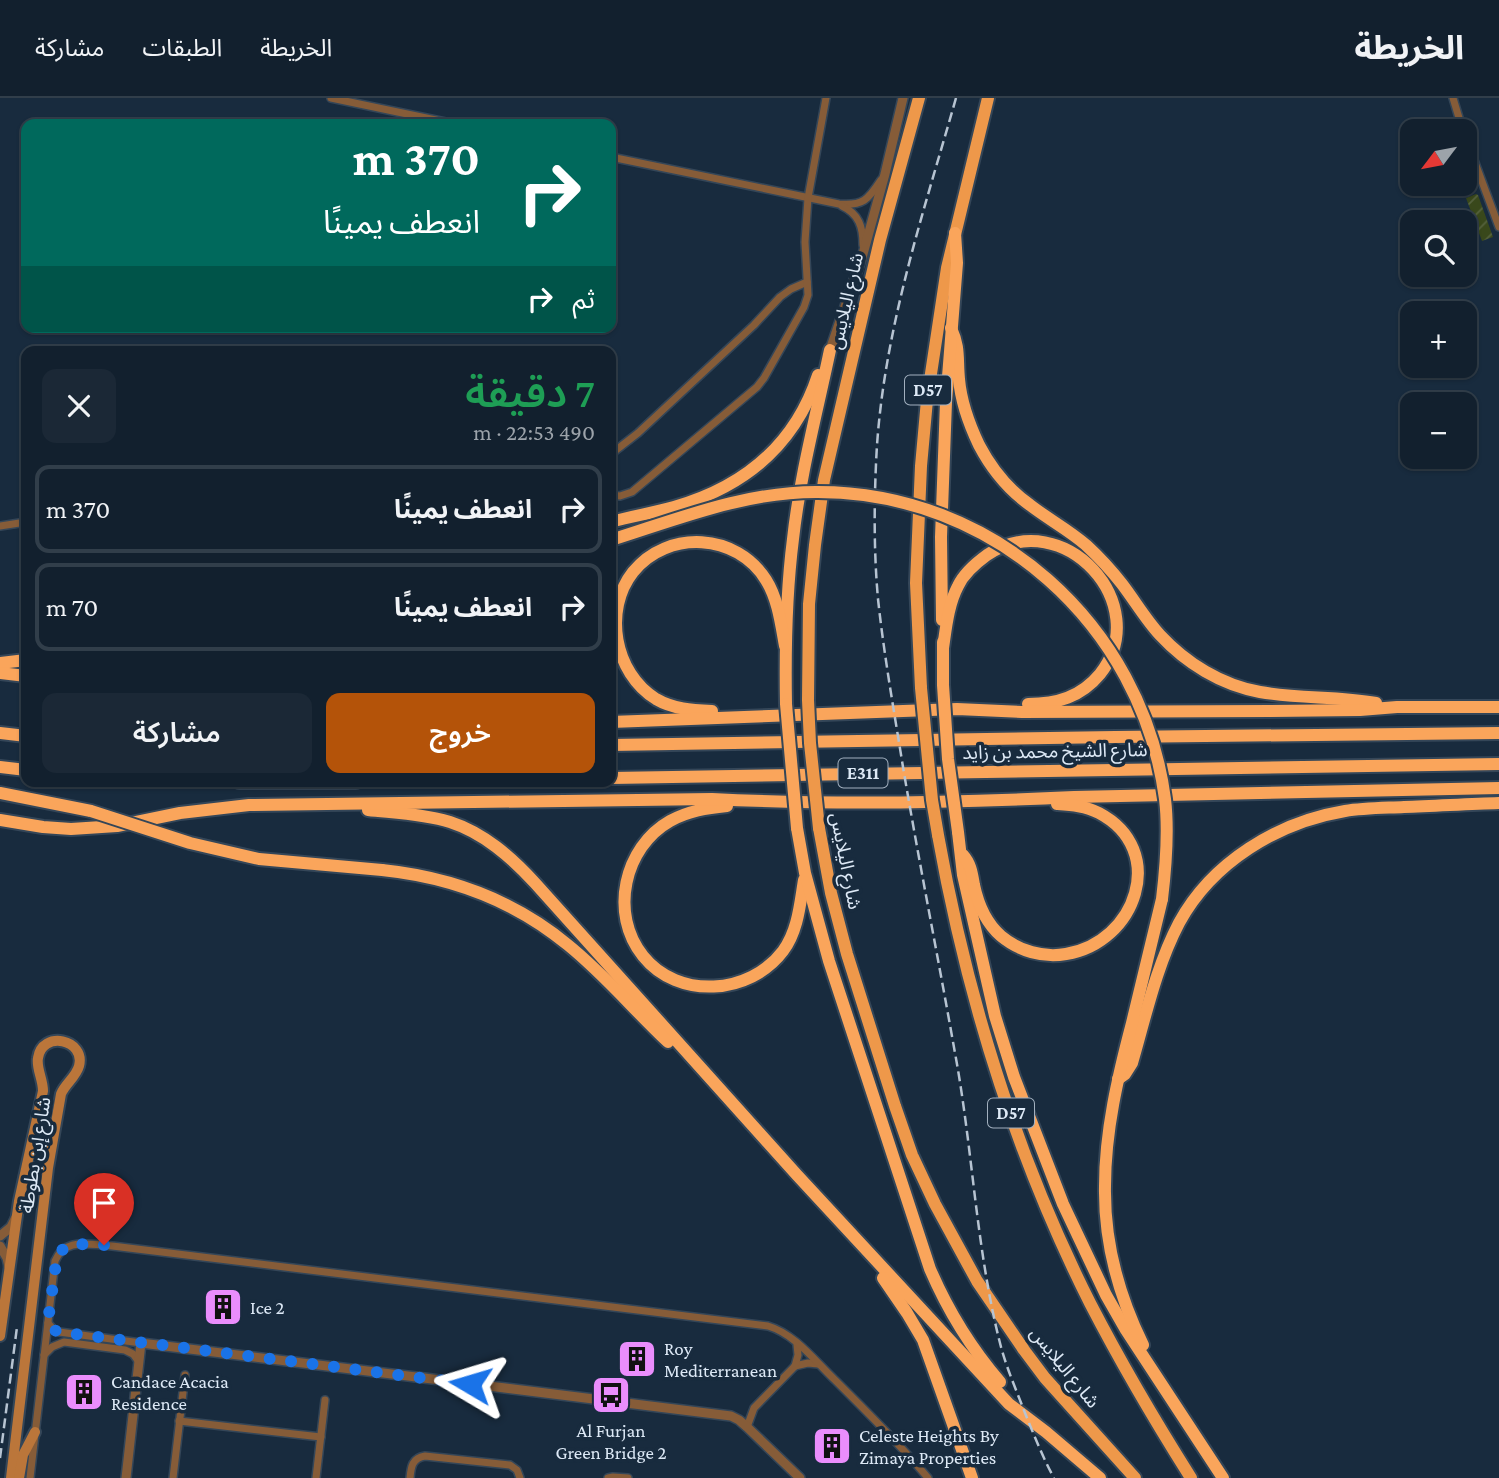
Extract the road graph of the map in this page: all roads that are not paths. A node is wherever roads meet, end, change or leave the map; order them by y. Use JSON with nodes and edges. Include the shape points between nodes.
{"nodes":[{"id":1,"x":331,"y":98,"type":"edge"},
{"id":2,"x":826,"y":98,"type":"edge"},
{"id":3,"x":903,"y":98,"type":"edge"},
{"id":4,"x":919,"y":98,"type":"edge"},
{"id":5,"x":988,"y":98,"type":"edge"},
{"id":6,"x":1453,"y":98,"type":"edge"},
{"id":7,"x":431,"y":119,"type":"edge"},
{"id":8,"x":1459,"y":119,"type":"edge"},
{"id":9,"x":616,"y":158,"type":"edge"},
{"id":10,"x":1477,"y":168,"type":"edge"},
{"id":11,"x":885,"y":174,"type":"junction"},
{"id":12,"x":808,"y":198,"type":"junction"},
{"id":13,"x":839,"y":204,"type":"junction"},
{"id":14,"x":1499,"y":227,"type":"edge"},
{"id":15,"x":955,"y":233,"type":"junction"},
{"id":16,"x":863,"y":254,"type":"junction"},
{"id":17,"x":807,"y":282,"type":"junction"},
{"id":18,"x":951,"y":328,"type":"junction"},
{"id":19,"x":830,"y":350,"type":"junction"},
{"id":20,"x":616,"y":450,"type":"edge"},
{"id":21,"x":616,"y":495,"type":"edge"},
{"id":22,"x":616,"y":521,"type":"edge"},
{"id":23,"x":21,"y":523,"type":"edge"},
{"id":24,"x":0,"y":526,"type":"edge"},
{"id":25,"x":616,"y":538,"type":"edge"},
{"id":26,"x":785,"y":646,"type":"junction"},
{"id":27,"x":943,"y":648,"type":"junction"},
{"id":28,"x":21,"y":661,"type":"edge"},
{"id":29,"x":0,"y":663,"type":"edge"},
{"id":30,"x":0,"y":673,"type":"edge"},
{"id":31,"x":21,"y":675,"type":"edge"},
{"id":32,"x":1397,"y":707,"type":"junction"},
{"id":33,"x":1499,"y":707,"type":"edge"},
{"id":34,"x":978,"y":710,"type":"junction"},
{"id":35,"x":772,"y":717,"type":"junction"},
{"id":36,"x":616,"y":722,"type":"edge"},
{"id":37,"x":1499,"y":733,"type":"edge"},
{"id":38,"x":616,"y":745,"type":"edge"},
{"id":39,"x":1499,"y":764,"type":"edge"},
{"id":40,"x":0,"y":767,"type":"edge"},
{"id":41,"x":21,"y":769,"type":"edge"},
{"id":42,"x":616,"y":778,"type":"edge"},
{"id":43,"x":1499,"y":789,"type":"edge"},
{"id":44,"x":0,"y":793,"type":"edge"},
{"id":45,"x":1004,"y":800,"type":"junction"},
{"id":46,"x":778,"y":803,"type":"junction"},
{"id":47,"x":1499,"y":803,"type":"edge"},
{"id":48,"x":316,"y":804,"type":"junction"},
{"id":49,"x":0,"y":820,"type":"edge"},
{"id":50,"x":959,"y":850,"type":"junction"},
{"id":51,"x":805,"y":873,"type":"junction"},
{"id":52,"x":694,"y":1059,"type":"junction"},
{"id":53,"x":1118,"y":1079,"type":"junction"},
{"id":54,"x":16,"y":1215,"type":"junction"},
{"id":55,"x":0,"y":1236,"type":"edge"},
{"id":56,"x":0,"y":1246,"type":"edge"},
{"id":57,"x":874,"y":1258,"type":"junction"},
{"id":58,"x":9,"y":1268,"type":"junction"},
{"id":59,"x":48,"y":1321,"type":"junction"},
{"id":60,"x":0,"y":1336,"type":"edge"},
{"id":61,"x":141,"y":1343,"type":"junction"},
{"id":62,"x":797,"y":1344,"type":"junction"},
{"id":63,"x":44,"y":1355,"type":"junction"},
{"id":64,"x":139,"y":1362,"type":"junction"},
{"id":65,"x":818,"y":1364,"type":"junction"},
{"id":66,"x":795,"y":1366,"type":"junction"},
{"id":67,"x":185,"y":1375,"type":"dead end"},
{"id":68,"x":1167,"y":1394,"type":"junction"},
{"id":69,"x":325,"y":1400,"type":"dead end"},
{"id":70,"x":754,"y":1409,"type":"junction"},
{"id":71,"x":735,"y":1417,"type":"junction"},
{"id":72,"x":179,"y":1420,"type":"junction"},
{"id":73,"x":747,"y":1427,"type":"junction"},
{"id":74,"x":35,"y":1432,"type":"junction"},
{"id":75,"x":1046,"y":1432,"type":"junction"},
{"id":76,"x":321,"y":1437,"type":"junction"},
{"id":77,"x":11,"y":1478,"type":"edge"},
{"id":78,"x":19,"y":1478,"type":"edge"},
{"id":79,"x":30,"y":1478,"type":"edge"},
{"id":80,"x":126,"y":1478,"type":"edge"},
{"id":81,"x":173,"y":1478,"type":"edge"},
{"id":82,"x":316,"y":1478,"type":"edge"},
{"id":83,"x":410,"y":1478,"type":"edge"},
{"id":84,"x":520,"y":1478,"type":"edge"},
{"id":85,"x":608,"y":1478,"type":"edge"},
{"id":86,"x":628,"y":1478,"type":"edge"},
{"id":87,"x":800,"y":1478,"type":"edge"},
{"id":88,"x":928,"y":1478,"type":"edge"},
{"id":89,"x":972,"y":1478,"type":"edge"},
{"id":90,"x":1100,"y":1478,"type":"edge"},
{"id":91,"x":1135,"y":1478,"type":"edge"},
{"id":92,"x":1191,"y":1478,"type":"edge"},
{"id":93,"x":1223,"y":1478,"type":"edge"}],
"edges":[{"from":1,"to":7,"type":"street"},
{"from":2,"to":12,"type":"street"},
{"from":3,"to":11,"type":"street"},
{"from":4,"to":91,"type":"highway","name":"شارع اليلايس","bridge":true,"via":[[880,240],[824,480],[815,545],[808,604],[808,700],[819,828],[847,954],[912,1155],[935,1204],[977,1281],[1024,1350]]},
{"from":5,"to":15,"type":"highway","number":"D57"},
{"from":6,"to":8,"type":"street"},
{"from":9,"to":12,"type":"street"},
{"from":10,"to":14,"type":"street"},
{"from":11,"to":13,"type":"street","via":[[866,200]]},
{"from":11,"to":16,"type":"street"},
{"from":12,"to":13,"type":"street"},
{"from":12,"to":17,"type":"street"},
{"from":13,"to":16,"type":"street","via":[[861,223]]},
{"from":15,"to":18,"type":"highway"},
{"from":15,"to":92,"type":"highway","number":"D57","bridge":true,"via":[[931,365],[916,583],[928,763],[951,906],[998,1076],[1055,1228],[1128,1375]]},
{"from":16,"to":19,"type":"street"},
{"from":17,"to":20,"type":"street","via":[[780,297]]},
{"from":17,"to":21,"type":"street","via":[[804,307],[757,387],[632,492]]},
{"from":18,"to":27,"type":"highway","via":[[941,537]]},
{"from":18,"to":32,"type":"highway","via":[[967,415],[991,464],[1028,504],[1096,554],[1172,648],[1222,680],[1259,692]]},
{"from":19,"to":22,"type":"highway","via":[[796,423],[750,472],[705,497]]},
{"from":19,"to":26,"type":"highway","via":[[792,539]]},
{"from":23,"to":24,"type":"street"},
{"from":25,"to":53,"type":"highway","bridge":true,"via":[[762,495],[872,496],[933,511],[974,529],[1040,571],[1078,608],[1114,657],[1138,703],[1165,800],[1162,899]]},
{"from":26,"to":35,"type":"highway","via":[[765,578],[754,564],[722,545],[690,542],[659,551],[634,570],[619,598],[619,649],[643,689],[684,709]]},
{"from":26,"to":51,"type":"highway","bridge":true,"via":[[786,704]]},
{"from":27,"to":34,"type":"highway","via":[[951,603],[965,575],[1010,544],[1037,540],[1074,553],[1106,588],[1115,610],[1116,635],[1109,659],[1094,680],[1062,700]]},
{"from":27,"to":50,"type":"highway","bridge":true,"via":[[948,759]]},
{"from":28,"to":29,"type":"highway"},
{"from":30,"to":31,"type":"highway"},
{"from":32,"to":33,"type":"highway"},
{"from":32,"to":34,"type":"highway"},
{"from":34,"to":35,"type":"highway"},
{"from":35,"to":36,"type":"highway"},
{"from":37,"to":38,"type":"highway","name":"شارع الشيخ محمد بن زايد","number":"E311"},
{"from":39,"to":42,"type":"highway","name":"شارع الشيخ محمد بن زايد","number":"E311"},
{"from":40,"to":41,"type":"highway"},
{"from":43,"to":45,"type":"highway"},
{"from":44,"to":52,"type":"highway","bridge":true,"via":[[91,811],[190,843],[259,859],[403,872],[502,902],[569,945],[667,1041]]},
{"from":45,"to":46,"type":"highway"},
{"from":45,"to":50,"type":"highway","via":[[1082,806],[1123,832],[1132,846],[1138,878],[1136,894],[1114,930],[1089,949],[1060,955],[1047,956],[1013,944],[986,919],[970,864]]},
{"from":46,"to":48,"type":"highway","via":[[712,799]]},
{"from":46,"to":51,"type":"highway","via":[[703,809],[669,821],[656,831],[628,873],[624,908],[634,941],[643,956],[672,978],[714,988],[731,986],[769,966],[783,951],[794,932]]},
{"from":47,"to":53,"type":"highway","via":[[1346,811],[1294,825],[1247,849],[1213,878],[1181,920],[1156,976],[1132,1063]]},
{"from":48,"to":49,"type":"highway","via":[[215,808],[117,826],[71,829]]},
{"from":48,"to":52,"type":"highway","via":[[450,822],[489,842],[522,869]]},
{"from":50,"to":68,"type":"highway","via":[[995,1016],[1037,1139],[1106,1295]]},
{"from":51,"to":75,"type":"highway","via":[[839,994],[940,1293],[982,1361]]},
{"from":52,"to":57,"type":"highway"},
{"from":53,"to":68,"type":"highway","via":[[1105,1186],[1108,1232],[1121,1291]]},
{"from":54,"to":55,"type":"street"},
{"from":54,"to":58,"type":"main road","name":"شارع إبن بطوطة"},
{"from":54,"to":77,"type":"main road","name":"شارع إبن بطوطة","via":[[43,1091],[38,1054],[51,1041],[64,1041],[78,1053],[79,1066],[61,1094],[48,1168]]},
{"from":56,"to":58,"type":"street"},
{"from":57,"to":75,"type":"highway","via":[[1009,1404]]},
{"from":57,"to":89,"type":"highway","via":[[923,1340]]},
{"from":58,"to":60,"type":"main road","name":"شارع إبن بطوطة"},
{"from":59,"to":61,"type":"street","via":[[59,1332]]},
{"from":59,"to":62,"type":"street","via":[[57,1256],[76,1244],[762,1325]]},
{"from":59,"to":63,"type":"street"},
{"from":61,"to":64,"type":"street"},
{"from":61,"to":71,"type":"street"},
{"from":62,"to":65,"type":"street"},
{"from":62,"to":66,"type":"street"},
{"from":63,"to":64,"type":"street","via":[[64,1342],[125,1350]]},
{"from":63,"to":74,"type":"street"},
{"from":64,"to":80,"type":"street"},
{"from":65,"to":66,"type":"street"},
{"from":65,"to":88,"type":"street"},
{"from":66,"to":70,"type":"street"},
{"from":67,"to":72,"type":"street"},
{"from":68,"to":93,"type":"highway"},
{"from":69,"to":76,"type":"street"},
{"from":70,"to":71,"type":"street"},
{"from":70,"to":73,"type":"street"},
{"from":71,"to":73,"type":"street"},
{"from":72,"to":76,"type":"street"},
{"from":72,"to":81,"type":"street"},
{"from":73,"to":87,"type":"street"},
{"from":74,"to":78,"type":"main road","via":[[23,1455]]},
{"from":74,"to":79,"type":"street"},
{"from":75,"to":90,"type":"highway"},
{"from":76,"to":82,"type":"street"},
{"from":83,"to":84,"type":"street","via":[[413,1462],[425,1456],[510,1465]]},
{"from":85,"to":86,"type":"street"}]}
